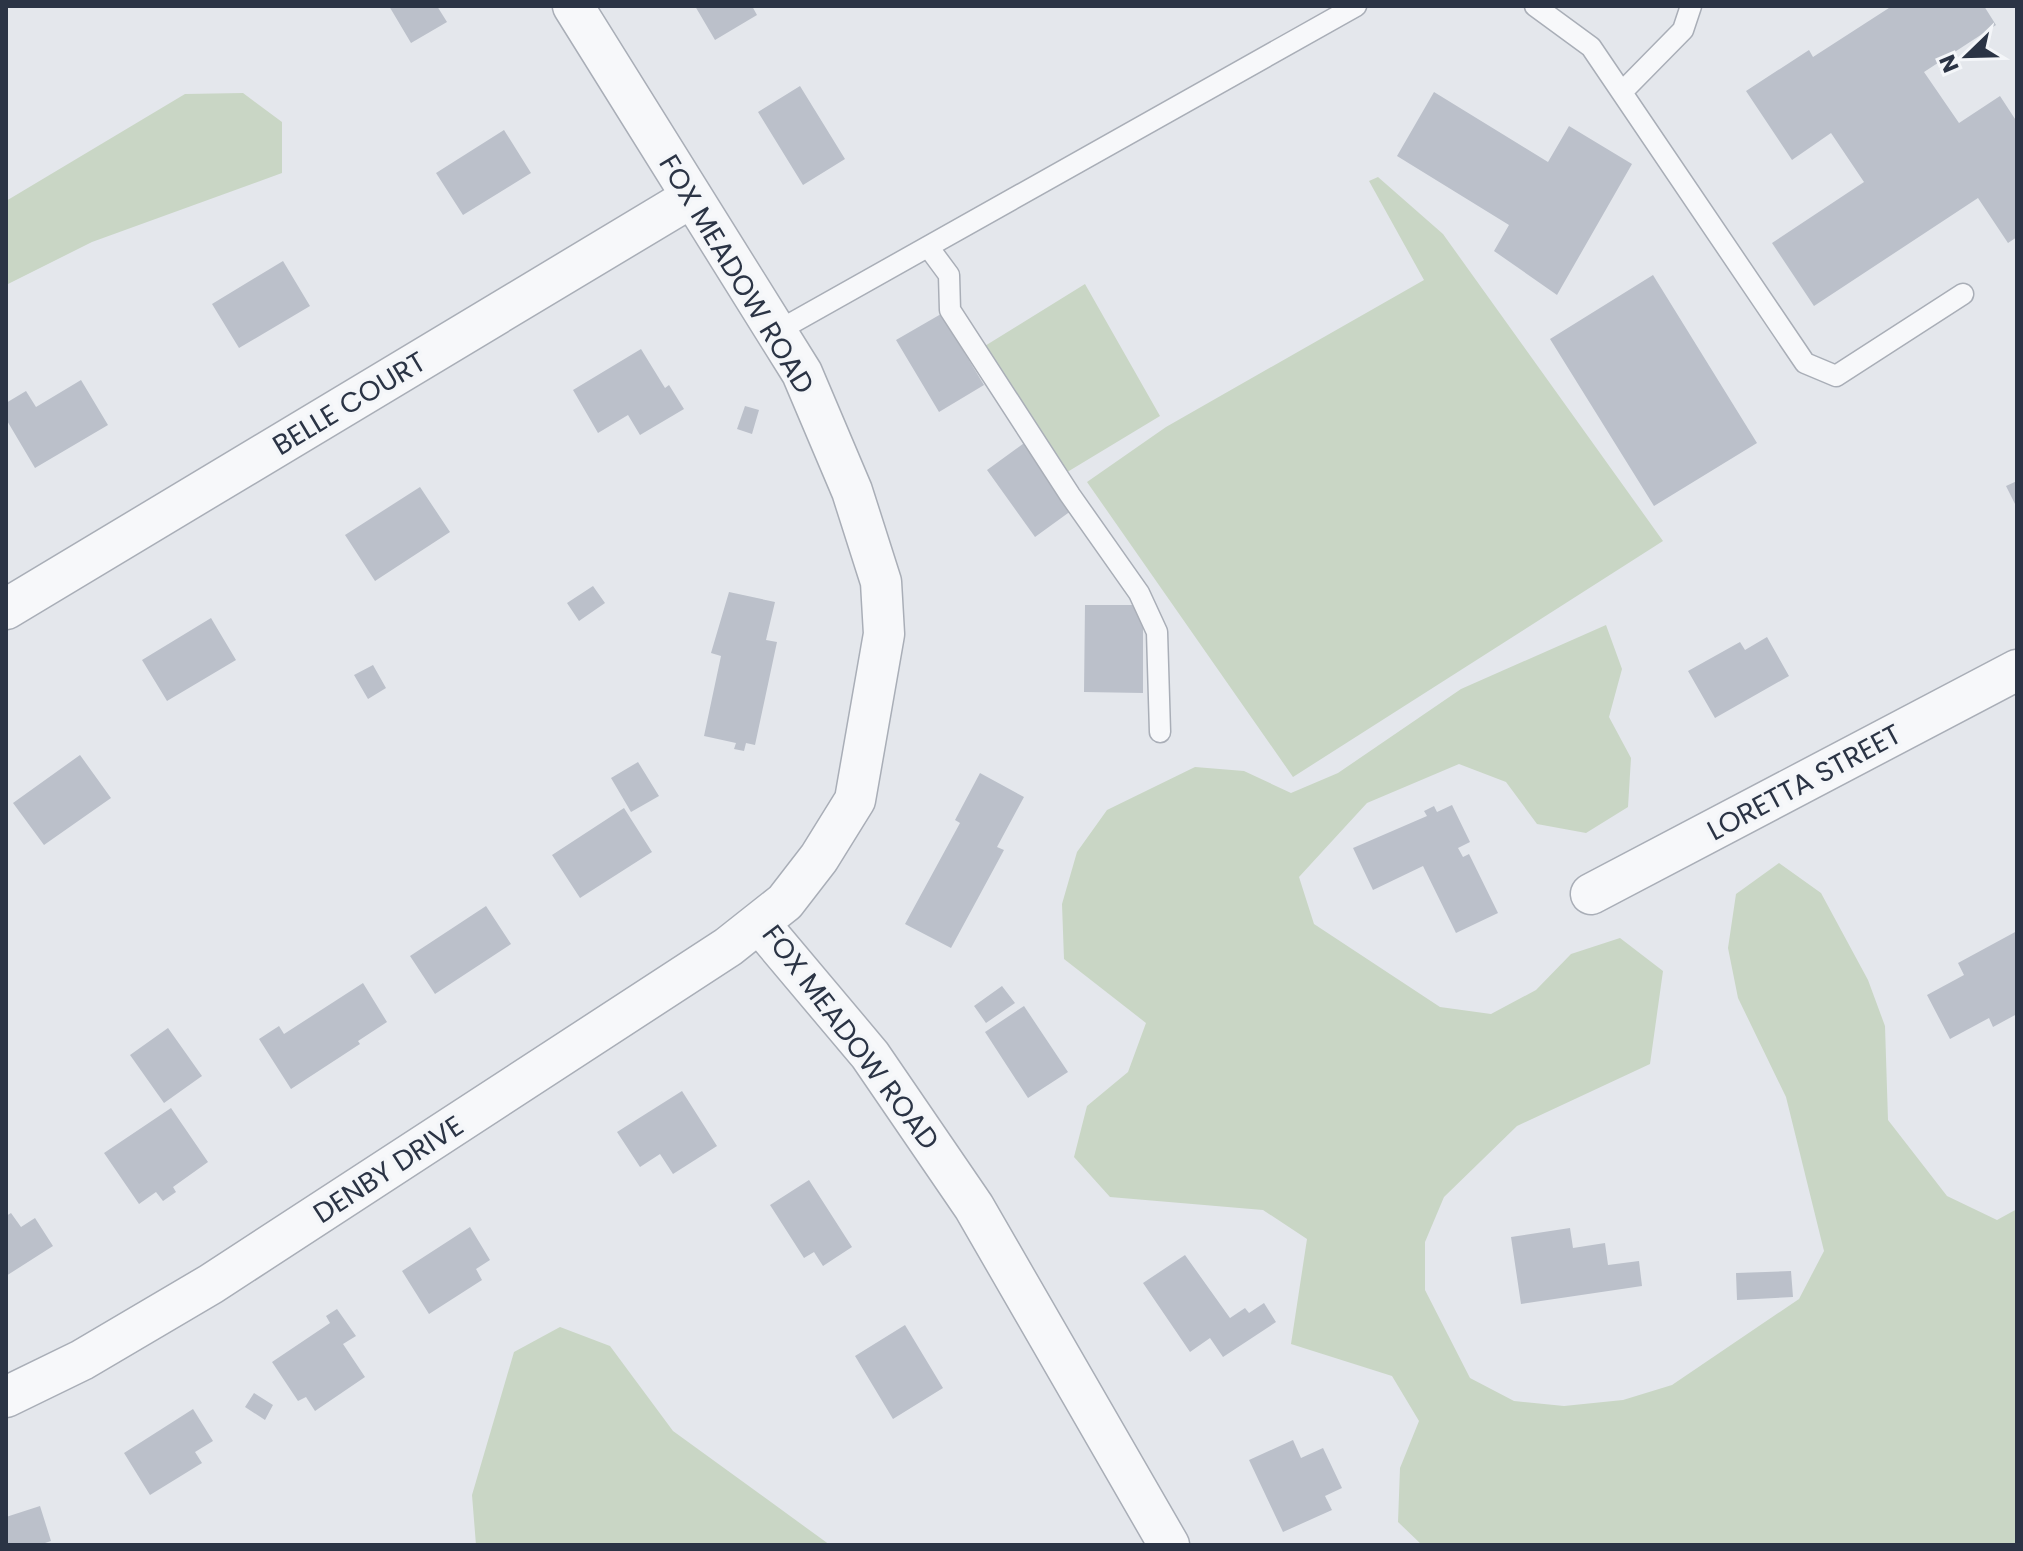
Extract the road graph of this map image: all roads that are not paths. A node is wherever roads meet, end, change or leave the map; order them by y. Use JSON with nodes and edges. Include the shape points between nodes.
{"nodes":[{"id":1,"x":573,"y":6,"type":"edge"},
{"id":2,"x":1356,"y":6,"type":"edge"},
{"id":3,"x":1535,"y":6,"type":"edge"},
{"id":4,"x":1691,"y":6,"type":"edge"},
{"id":5,"x":1622,"y":92,"type":"junction"},
{"id":6,"x":692,"y":197,"type":"junction"},
{"id":7,"x":929,"y":248,"type":"junction"},
{"id":8,"x":1963,"y":294,"type":"dead end"},
{"id":9,"x":776,"y":332,"type":"junction"},
{"id":10,"x":6,"y":609,"type":"edge"},
{"id":11,"x":2017,"y":670,"type":"edge"},
{"id":12,"x":1160,"y":732,"type":"dead end"},
{"id":13,"x":1591,"y":894,"type":"dead end"},
{"id":14,"x":759,"y":923,"type":"junction"},
{"id":15,"x":6,"y":1397,"type":"edge"},
{"id":16,"x":1169,"y":1545,"type":"edge"}],
"edges":[{"from":1,"to":6,"type":"street","name":"FOX MEADOW ROAD"},
{"from":2,"to":7,"type":"lane"},
{"from":3,"to":5,"type":"lane","via":[[1591,47]]},
{"from":4,"to":5,"type":"lane","via":[[1683,30]]},
{"from":5,"to":8,"type":"lane","via":[[1805,363],[1836,376]]},
{"from":6,"to":9,"type":"street","name":"FOX MEADOW ROAD"},
{"from":6,"to":10,"type":"street","name":"BELLE COURT"},
{"from":7,"to":9,"type":"lane"},
{"from":7,"to":12,"type":"lane","via":[[949,275],[950,310],[1139,593],[1157,632]]},
{"from":9,"to":14,"type":"street","name":"FOX MEADOW ROAD","via":[[802,373],[852,491],[881,582],[884,634],[855,800],[785,902]]},
{"from":11,"to":13,"type":"street","name":"LORETTA STREET"},
{"from":14,"to":15,"type":"street","name":"DENBY DRIVE","via":[[211,1284],[82,1360]]},
{"from":14,"to":16,"type":"street","name":"FOX MEADOW ROAD","via":[[870,1055],[974,1207]]}]}
